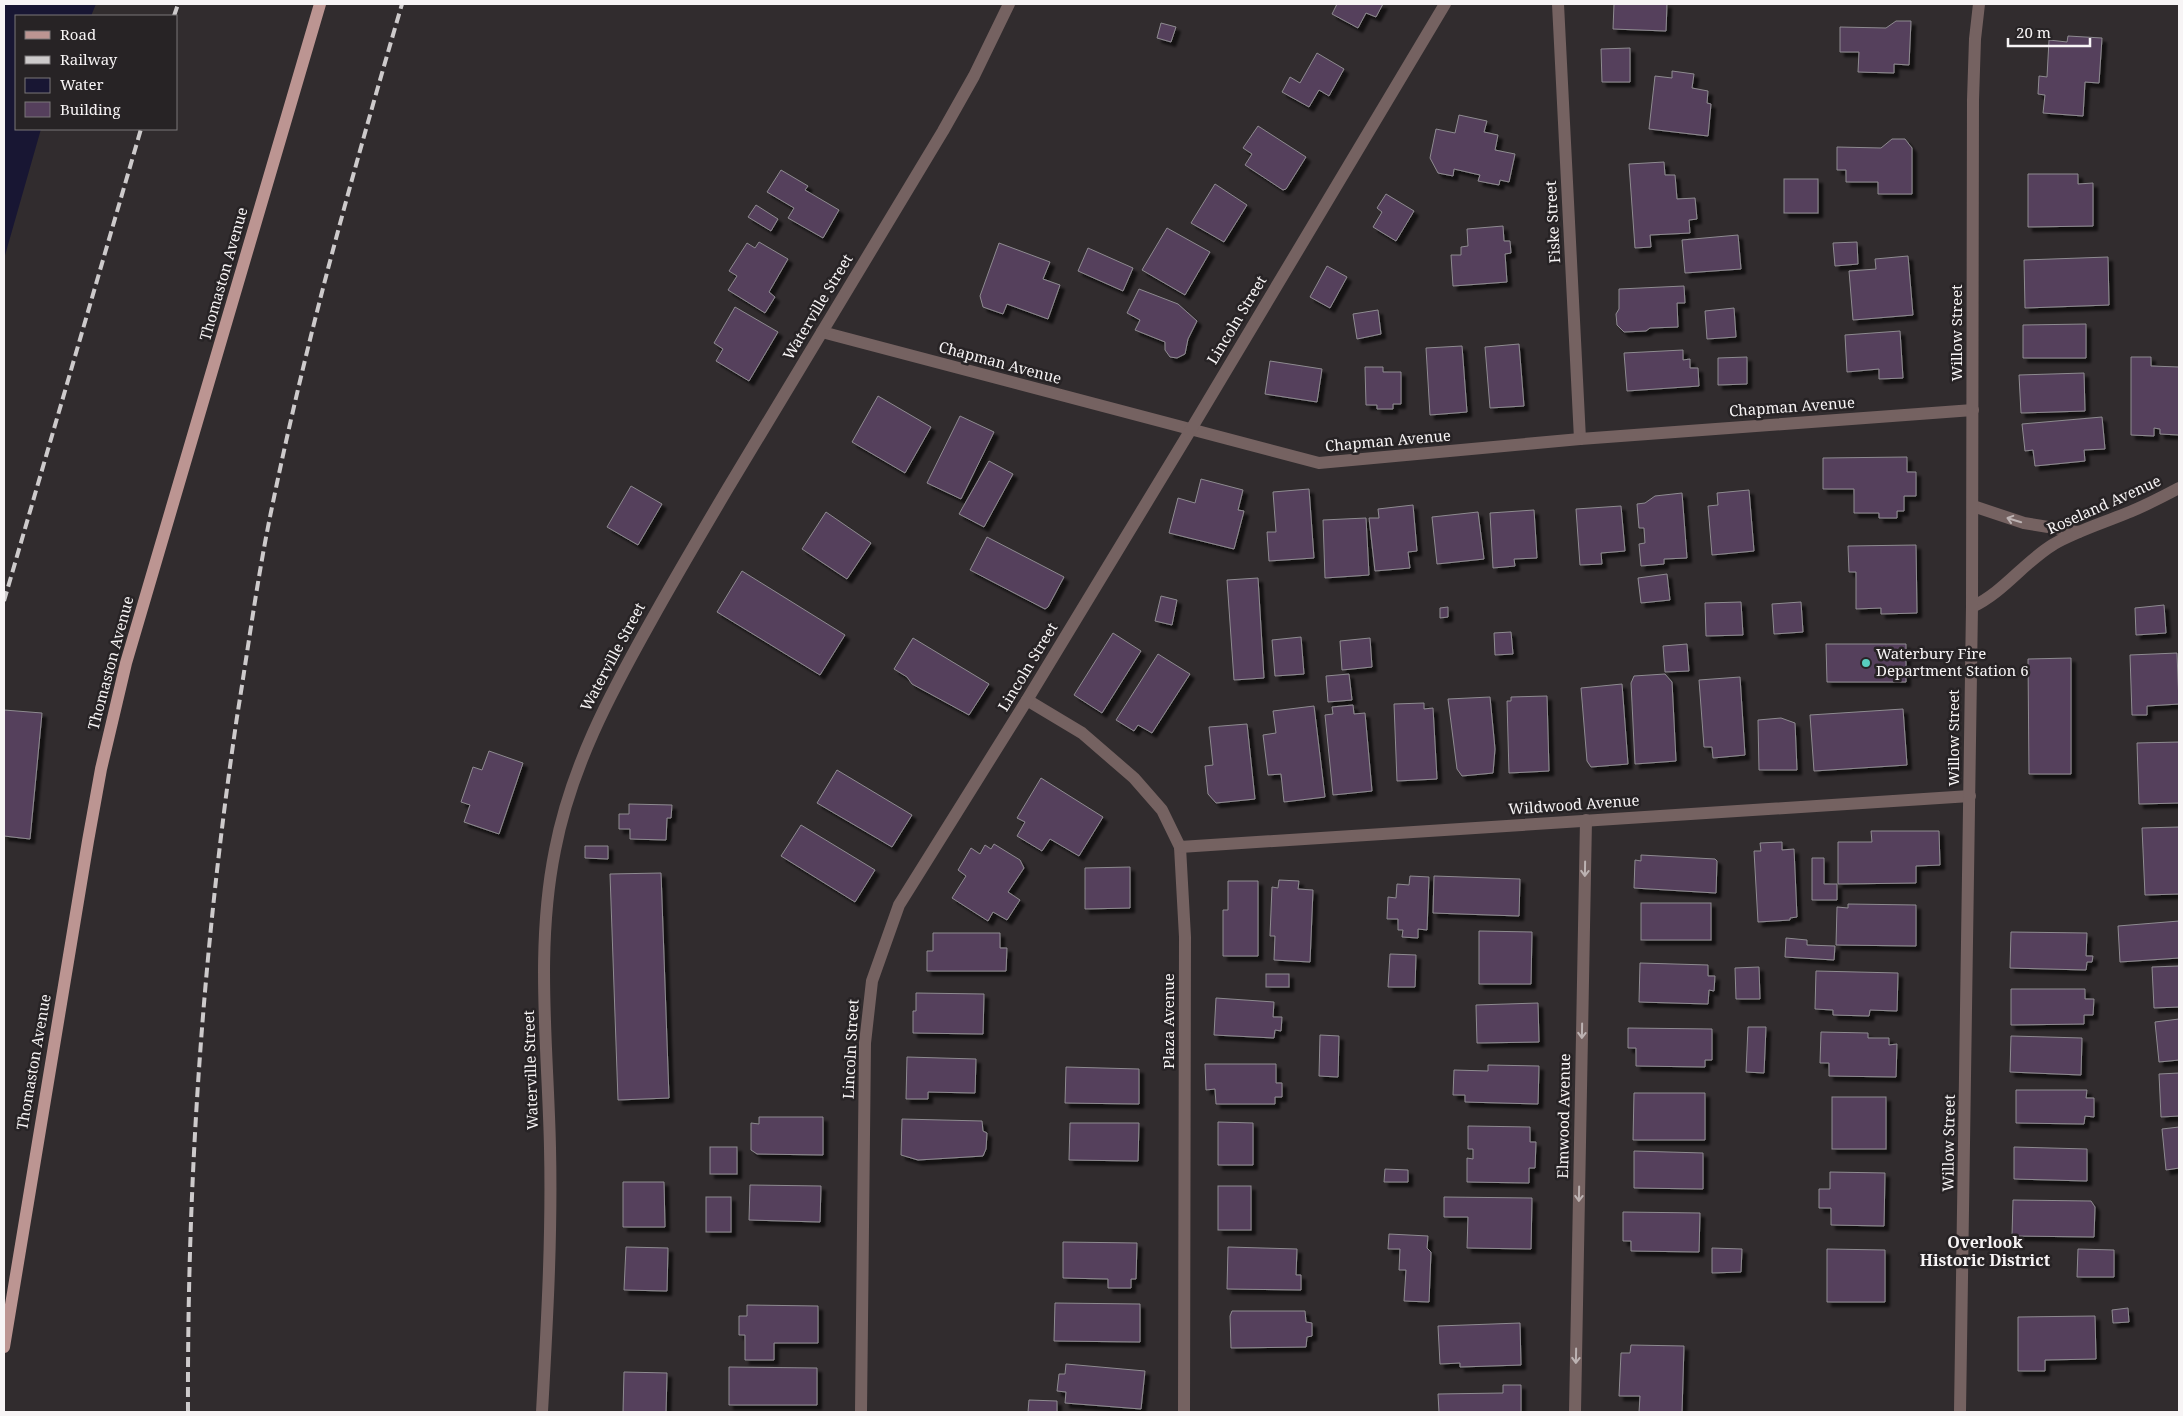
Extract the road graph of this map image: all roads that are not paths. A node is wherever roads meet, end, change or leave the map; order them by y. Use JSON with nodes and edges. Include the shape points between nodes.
{"nodes":[{"id":1,"x":320,"y":4,"type":"edge"},
{"id":2,"x":1008,"y":4,"type":"edge"},
{"id":3,"x":1445,"y":4,"type":"edge"},
{"id":4,"x":1558,"y":4,"type":"edge"},
{"id":5,"x":1979,"y":4,"type":"edge"},
{"id":6,"x":822,"y":332,"type":"junction"},
{"id":7,"x":1974,"y":410,"type":"junction"},
{"id":8,"x":1190,"y":431,"type":"junction"},
{"id":9,"x":1580,"y":439,"type":"junction"},
{"id":10,"x":2179,"y":488,"type":"edge"},
{"id":11,"x":1973,"y":506,"type":"junction"},
{"id":12,"x":2079,"y":532,"type":"junction"},
{"id":13,"x":1972,"y":607,"type":"junction"},
{"id":14,"x":1027,"y":700,"type":"junction"},
{"id":15,"x":1970,"y":796,"type":"junction"},
{"id":16,"x":1586,"y":820,"type":"junction"},
{"id":17,"x":1180,"y":847,"type":"junction"},
{"id":18,"x":4,"y":1347,"type":"edge"},
{"id":19,"x":542,"y":1412,"type":"edge"},
{"id":20,"x":861,"y":1412,"type":"edge"},
{"id":21,"x":1184,"y":1412,"type":"edge"},
{"id":22,"x":1575,"y":1412,"type":"edge"},
{"id":23,"x":1960,"y":1412,"type":"edge"}],
"edges":[{"from":1,"to":18,"type":"main road","name":"Thomaston Avenue","via":[[113,713],[86,851]]},
{"from":2,"to":6,"type":"street","name":"Waterville Street","via":[[947,123]]},
{"from":3,"to":8,"type":"street","name":"Lincoln Street"},
{"from":4,"to":9,"type":"street","name":"Fiske Street"},
{"from":5,"to":7,"type":"street","name":"Willow Street","via":[[1973,100]]},
{"from":6,"to":8,"type":"street","name":"Chapman Avenue"},
{"from":6,"to":19,"type":"street","name":"Waterville Street","via":[[634,651],[588,742],[564,812],[550,878],[544,950],[551,1193]]},
{"from":7,"to":9,"type":"street","name":"Chapman Avenue"},
{"from":7,"to":11,"type":"street","name":"Willow Street"},
{"from":8,"to":9,"type":"street","name":"Chapman Avenue","via":[[1319,463]]},
{"from":8,"to":14,"type":"street","name":"Lincoln Street"},
{"from":10,"to":12,"type":"street","name":"Roseland Avenue"},
{"from":12,"to":11,"type":"street","one_way":true,"via":[[2024,523]]},
{"from":11,"to":13,"type":"street","name":"Willow Street"},
{"from":12,"to":13,"type":"street","name":"Roseland Avenue","via":[[2041,553],[1994,595]]},
{"from":13,"to":15,"type":"street","name":"Willow Street"},
{"from":14,"to":17,"type":"street","name":"Plaza Avenue","via":[[1082,733],[1134,778],[1162,810]]},
{"from":14,"to":20,"type":"street","name":"Lincoln Street","via":[[899,905],[872,981],[865,1044]]},
{"from":15,"to":16,"type":"street","name":"Wildwood Avenue"},
{"from":15,"to":23,"type":"street","name":"Willow Street"},
{"from":16,"to":17,"type":"street","name":"Wildwood Avenue"},
{"from":16,"to":22,"type":"street","name":"Elmwood Avenue","one_way":true},
{"from":17,"to":21,"type":"street","name":"Plaza Avenue","via":[[1185,936]]}]}
